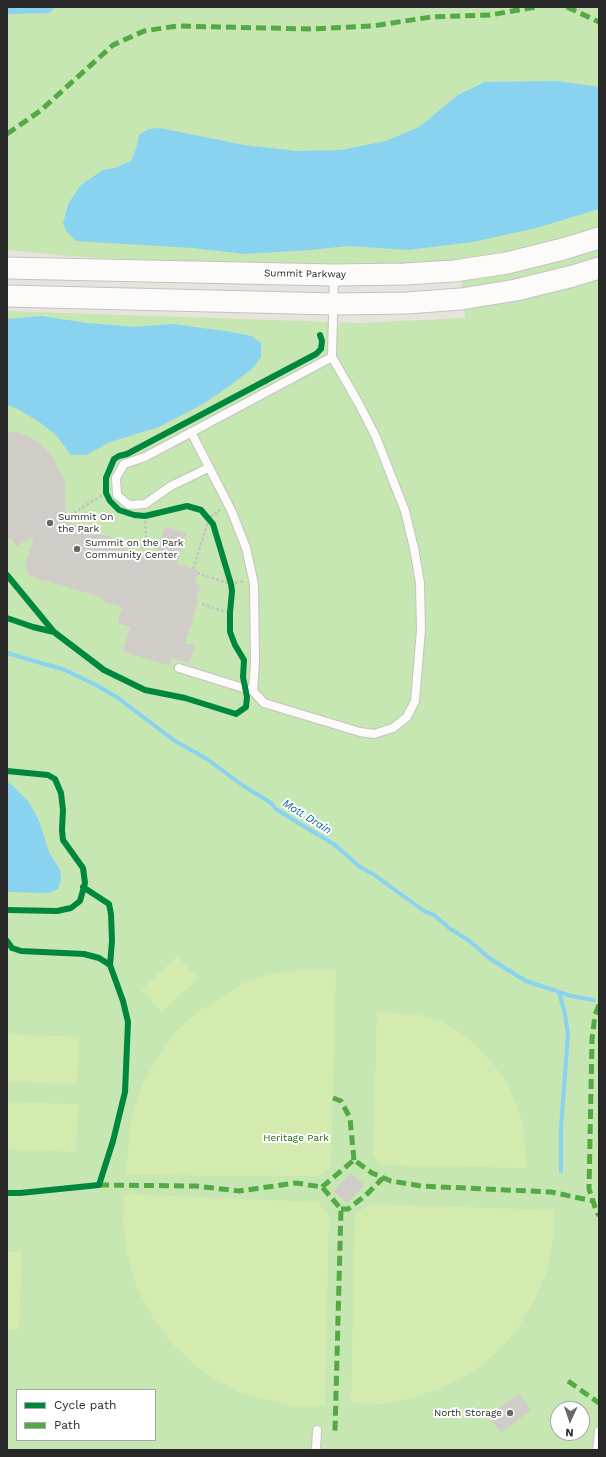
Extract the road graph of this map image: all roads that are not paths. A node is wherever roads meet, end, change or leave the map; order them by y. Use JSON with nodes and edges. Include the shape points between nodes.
{"nodes":[{"id":1,"x":599,"y":238,"type":"edge"},
{"id":2,"x":7,"y":268,"type":"edge"},
{"id":3,"x":599,"y":268,"type":"edge"},
{"id":4,"x":334,"y":275,"type":"junction"},
{"id":5,"x":7,"y":296,"type":"edge"},
{"id":6,"x":334,"y":304,"type":"junction"},
{"id":7,"x":332,"y":357,"type":"junction"},
{"id":8,"x":191,"y":432,"type":"junction"},
{"id":9,"x":208,"y":468,"type":"junction"},
{"id":10,"x":179,"y":668,"type":"dead end"},
{"id":11,"x":253,"y":691,"type":"junction"},
{"id":12,"x":317,"y":1430,"type":"dead end"},
{"id":13,"x":599,"y":1431,"type":"edge"},
{"id":14,"x":316,"y":1450,"type":"edge"},
{"id":15,"x":597,"y":1450,"type":"edge"}],
"edges":[{"from":1,"to":4,"type":"street","name":"Summit Parkway","via":[[507,262],[454,271]]},
{"from":2,"to":4,"type":"street","name":"Summit Parkway"},
{"from":3,"to":6,"type":"street","via":[[516,290],[461,299]]},
{"from":4,"to":6,"type":"lane"},
{"from":5,"to":6,"type":"street"},
{"from":6,"to":7,"type":"lane"},
{"from":7,"to":8,"type":"lane"},
{"from":7,"to":11,"type":"lane","via":[[376,437],[405,511],[414,548],[420,583],[421,630],[415,701],[407,717],[393,728],[374,734],[264,703]]},
{"from":8,"to":9,"type":"lane"},
{"from":8,"to":9,"type":"lane","via":[[145,457],[124,464],[116,478],[117,495],[129,505],[144,504],[171,486]]},
{"from":9,"to":11,"type":"lane","via":[[232,512],[246,548],[254,584]]},
{"from":10,"to":11,"type":"lane"},
{"from":12,"to":14,"type":"lane"},
{"from":13,"to":15,"type":"lane"}]}
